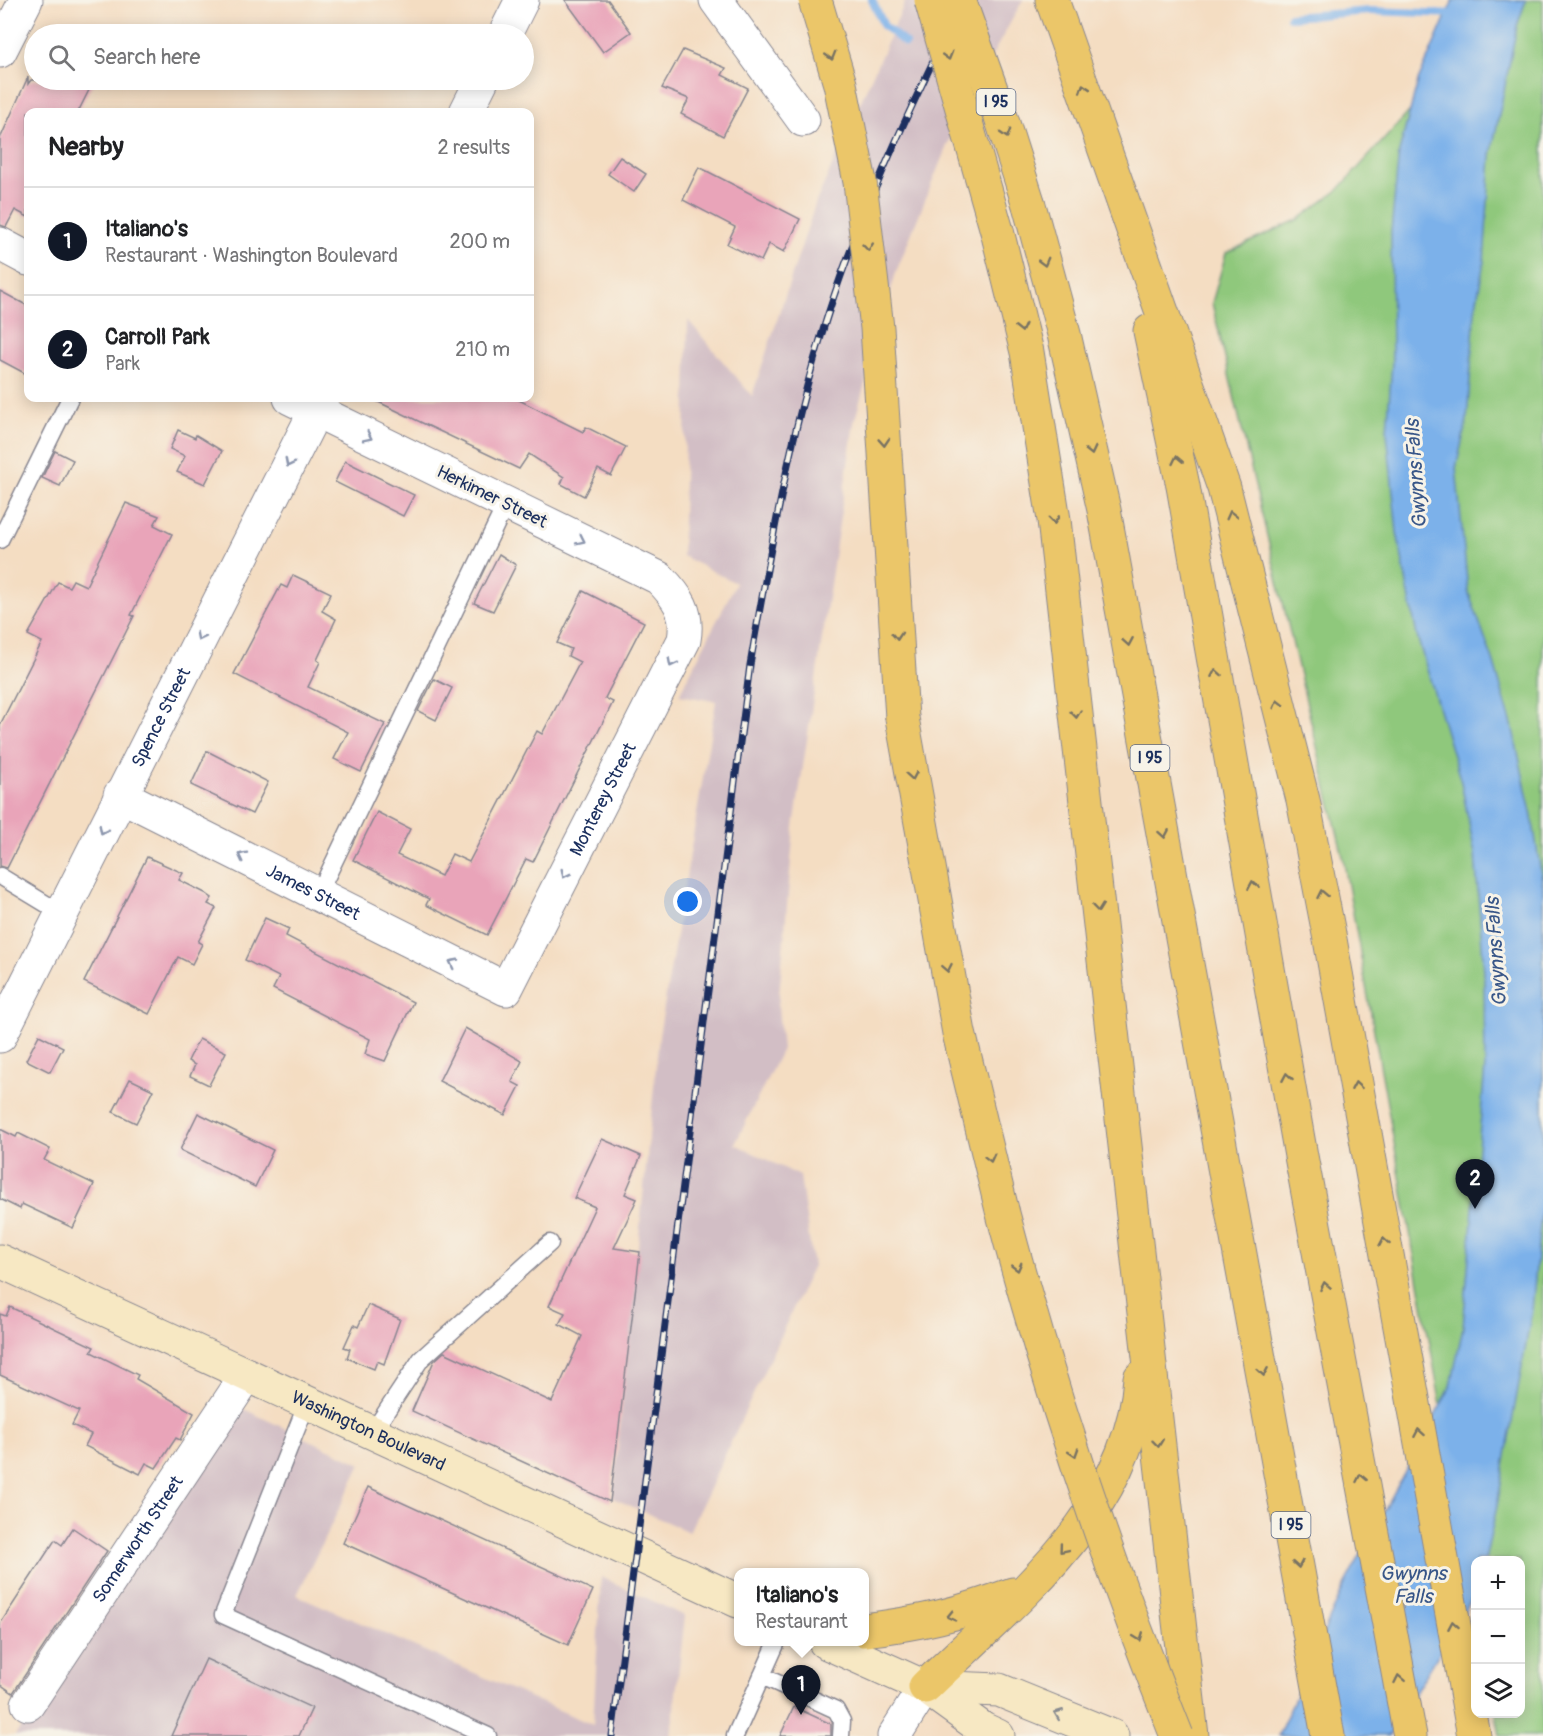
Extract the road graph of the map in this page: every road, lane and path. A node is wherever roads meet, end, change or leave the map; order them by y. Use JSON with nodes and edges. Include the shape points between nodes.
{"nodes":[{"id":1,"x":26,"y":0,"type":"edge"},
{"id":2,"x":522,"y":0,"type":"edge"},
{"id":3,"x":716,"y":0,"type":"edge"},
{"id":4,"x":815,"y":0,"type":"edge"},
{"id":5,"x":932,"y":0,"type":"edge"},
{"id":6,"x":958,"y":0,"type":"edge"},
{"id":7,"x":1052,"y":0,"type":"edge"},
{"id":8,"x":510,"y":24,"type":"edge"},
{"id":9,"x":0,"y":51,"type":"edge"},
{"id":10,"x":477,"y":90,"type":"edge"},
{"id":11,"x":468,"y":108,"type":"edge"},
{"id":12,"x":803,"y":120,"type":"dead end"},
{"id":13,"x":1103,"y":143,"type":"junction"},
{"id":14,"x":0,"y":244,"type":"edge"},
{"id":15,"x":24,"y":257,"type":"edge"},
{"id":16,"x":68,"y":402,"type":"edge"},
{"id":17,"x":309,"y":402,"type":"edge"},
{"id":18,"x":506,"y":504,"type":"junction"},
{"id":19,"x":0,"y":540,"type":"edge"},
{"id":20,"x":684,"y":608,"type":"joint"},
{"id":21,"x":120,"y":795,"type":"junction"},
{"id":22,"x":0,"y":876,"type":"edge"},
{"id":23,"x":318,"y":895,"type":"junction"},
{"id":24,"x":61,"y":914,"type":"junction"},
{"id":25,"x":506,"y":989,"type":"joint"},
{"id":26,"x":0,"y":1036,"type":"edge"},
{"id":27,"x":550,"y":1243,"type":"dead end"},
{"id":28,"x":0,"y":1262,"type":"edge"},
{"id":29,"x":1144,"y":1322,"type":"junction"},
{"id":30,"x":247,"y":1375,"type":"junction"},
{"id":31,"x":307,"y":1403,"type":"junction"},
{"id":32,"x":372,"y":1433,"type":"junction"},
{"id":33,"x":1025,"y":1589,"type":"junction"},
{"id":34,"x":734,"y":1599,"type":"edge"},
{"id":35,"x":869,"y":1629,"type":"edge"},
{"id":36,"x":775,"y":1646,"type":"edge"},
{"id":37,"x":836,"y":1646,"type":"edge"},
{"id":38,"x":762,"y":1676,"type":"junction"},
{"id":39,"x":925,"y":1687,"type":"junction"},
{"id":40,"x":28,"y":1704,"type":"dead end"},
{"id":41,"x":1473,"y":1730,"type":"edge"},
{"id":42,"x":488,"y":1736,"type":"edge"},
{"id":43,"x":735,"y":1736,"type":"edge"},
{"id":44,"x":841,"y":1736,"type":"edge"},
{"id":45,"x":894,"y":1736,"type":"edge"},
{"id":46,"x":998,"y":1736,"type":"edge"},
{"id":47,"x":1112,"y":1736,"type":"edge"},
{"id":48,"x":1177,"y":1736,"type":"edge"},
{"id":49,"x":1192,"y":1736,"type":"edge"},
{"id":50,"x":1329,"y":1736,"type":"edge"},
{"id":51,"x":1410,"y":1736,"type":"edge"}],
"edges":[{"from":1,"to":9,"type":"street"},
{"from":2,"to":8,"type":"street"},
{"from":3,"to":12,"type":"street"},
{"from":4,"to":48,"type":"highway","one_way":true,"bridge":true,"via":[[840,84],[860,182],[877,328],[902,718],[959,1033],[1035,1334],[1112,1569]]},
{"from":5,"to":29,"type":"highway","one_way":true,"bridge":true,"via":[[1027,352],[1054,520]]},
{"from":6,"to":50,"type":"highway","number":"I 95","one_way":true,"bridge":true,"via":[[1029,205],[1064,334],[1104,510]]},
{"from":13,"to":7,"type":"highway","one_way":true},
{"from":10,"to":11,"type":"street"},
{"from":41,"to":13,"type":"highway","one_way":true,"via":[[1303,800],[1224,488]]},
{"from":51,"to":13,"type":"highway","one_way":true,"via":[[1301,1156],[1183,486],[1149,325]]},
{"from":14,"to":15,"type":"street"},
{"from":16,"to":19,"type":"lane"},
{"from":17,"to":18,"type":"street","name":"Herkimer Street","one_way":true},
{"from":17,"to":21,"type":"street","name":"Spence Street","one_way":true},
{"from":18,"to":20,"type":"street","name":"Herkimer Street","one_way":true,"via":[[658,578]]},
{"from":18,"to":23,"type":"lane"},
{"from":20,"to":25,"type":"street","name":"Monterey Street","one_way":true,"via":[[684,640]]},
{"from":23,"to":21,"type":"street","name":"James Street","one_way":true},
{"from":21,"to":24,"type":"street","name":"Spence Street","one_way":true},
{"from":22,"to":24,"type":"lane"},
{"from":25,"to":23,"type":"street","name":"James Street","one_way":true},
{"from":24,"to":26,"type":"street","name":"Spence Street"},
{"from":27,"to":32,"type":"lane","via":[[421,1359]]},
{"from":28,"to":30,"type":"main road","name":"Washington Boulevard"},
{"from":29,"to":33,"type":"highway","one_way":true,"via":[[1138,1406],[1121,1459],[1090,1518]]},
{"from":29,"to":49,"type":"highway","one_way":true},
{"from":30,"to":31,"type":"main road","name":"Washington Boulevard"},
{"from":30,"to":40,"type":"street","name":"Somerworth Street"},
{"from":31,"to":32,"type":"main road","name":"Washington Boulevard"},
{"from":31,"to":42,"type":"lane","via":[[224,1615]]},
{"from":32,"to":34,"type":"main road","name":"Washington Boulevard"},
{"from":33,"to":35,"type":"highway","one_way":true,"via":[[963,1613]]},
{"from":33,"to":39,"type":"highway"},
{"from":36,"to":38,"type":"lane"},
{"from":37,"to":39,"type":"main road"},
{"from":38,"to":43,"type":"lane"},
{"from":38,"to":44,"type":"lane","via":[[836,1710],[842,1721]]},
{"from":39,"to":45,"type":"street"},
{"from":39,"to":46,"type":"main road"},
{"from":47,"to":39,"type":"main road","one_way":true,"via":[[999,1690]]}]}
